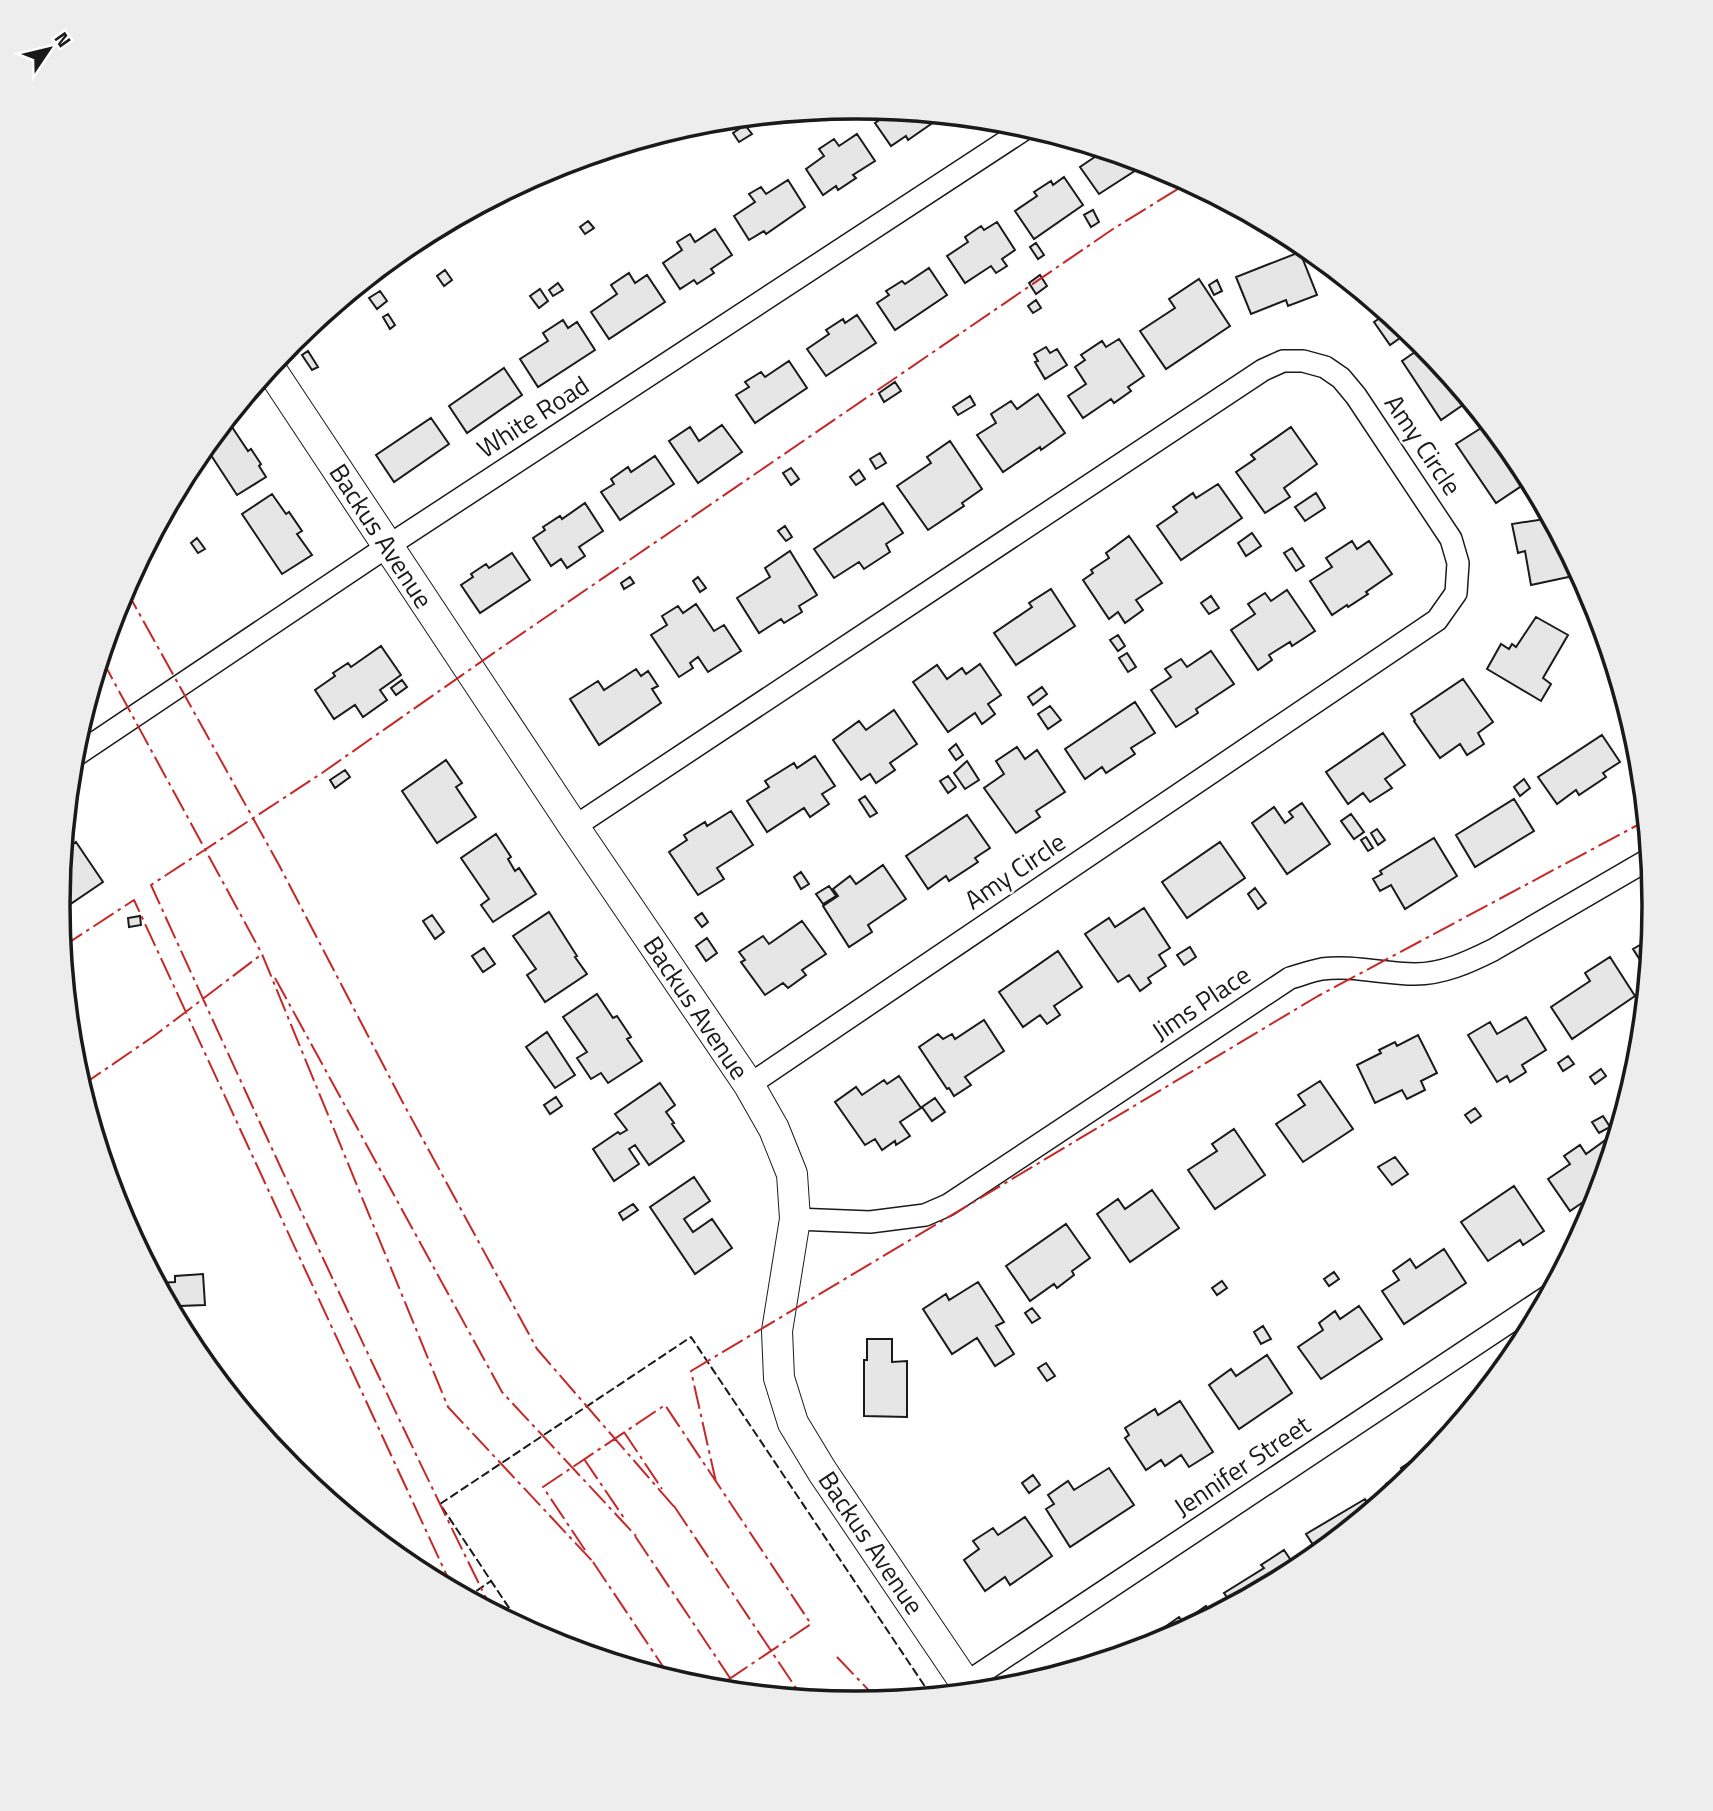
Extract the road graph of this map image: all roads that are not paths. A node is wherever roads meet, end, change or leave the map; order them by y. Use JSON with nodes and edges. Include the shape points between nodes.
{"nodes":[{"id":1,"x":1015,"y":135,"type":"edge"},
{"id":2,"x":275,"y":376,"type":"edge"},
{"id":3,"x":388,"y":546,"type":"junction"},
{"id":4,"x":86,"y":749,"type":"edge"},
{"id":5,"x":574,"y":827,"type":"junction"},
{"id":6,"x":1641,"y":864,"type":"edge"},
{"id":7,"x":749,"y":1084,"type":"junction"},
{"id":8,"x":795,"y":1219,"type":"junction"},
{"id":9,"x":1533,"y":1306,"type":"edge"},
{"id":10,"x":978,"y":1682,"type":"edge"},
{"id":11,"x":966,"y":1684,"type":"edge"}],
"edges":[{"from":1,"to":3,"type":"street","name":"White Road"},
{"from":2,"to":3,"type":"street","name":"Backus Avenue"},
{"from":3,"to":4,"type":"street","name":"White Road"},
{"from":3,"to":5,"type":"street","name":"Backus Avenue"},
{"from":5,"to":7,"type":"street","name":"Backus Avenue"},
{"from":5,"to":7,"type":"street","name":"Amy Circle","via":[[1263,370],[1283,361],[1325,367],[1356,396],[1451,539],[1458,563],[1456,593],[1437,620]]},
{"from":6,"to":8,"type":"street","name":"Jims Place","via":[[1493,950],[1446,970],[1417,974],[1323,969],[1290,978],[948,1205],[925,1215],[870,1222]]},
{"from":7,"to":8,"type":"street","name":"Backus Avenue","via":[[792,1174]]},
{"from":8,"to":11,"type":"street","name":"Backus Avenue","via":[[778,1331],[779,1378],[793,1423]]},
{"from":9,"to":10,"type":"street","name":"Jennifer Street"}]}
